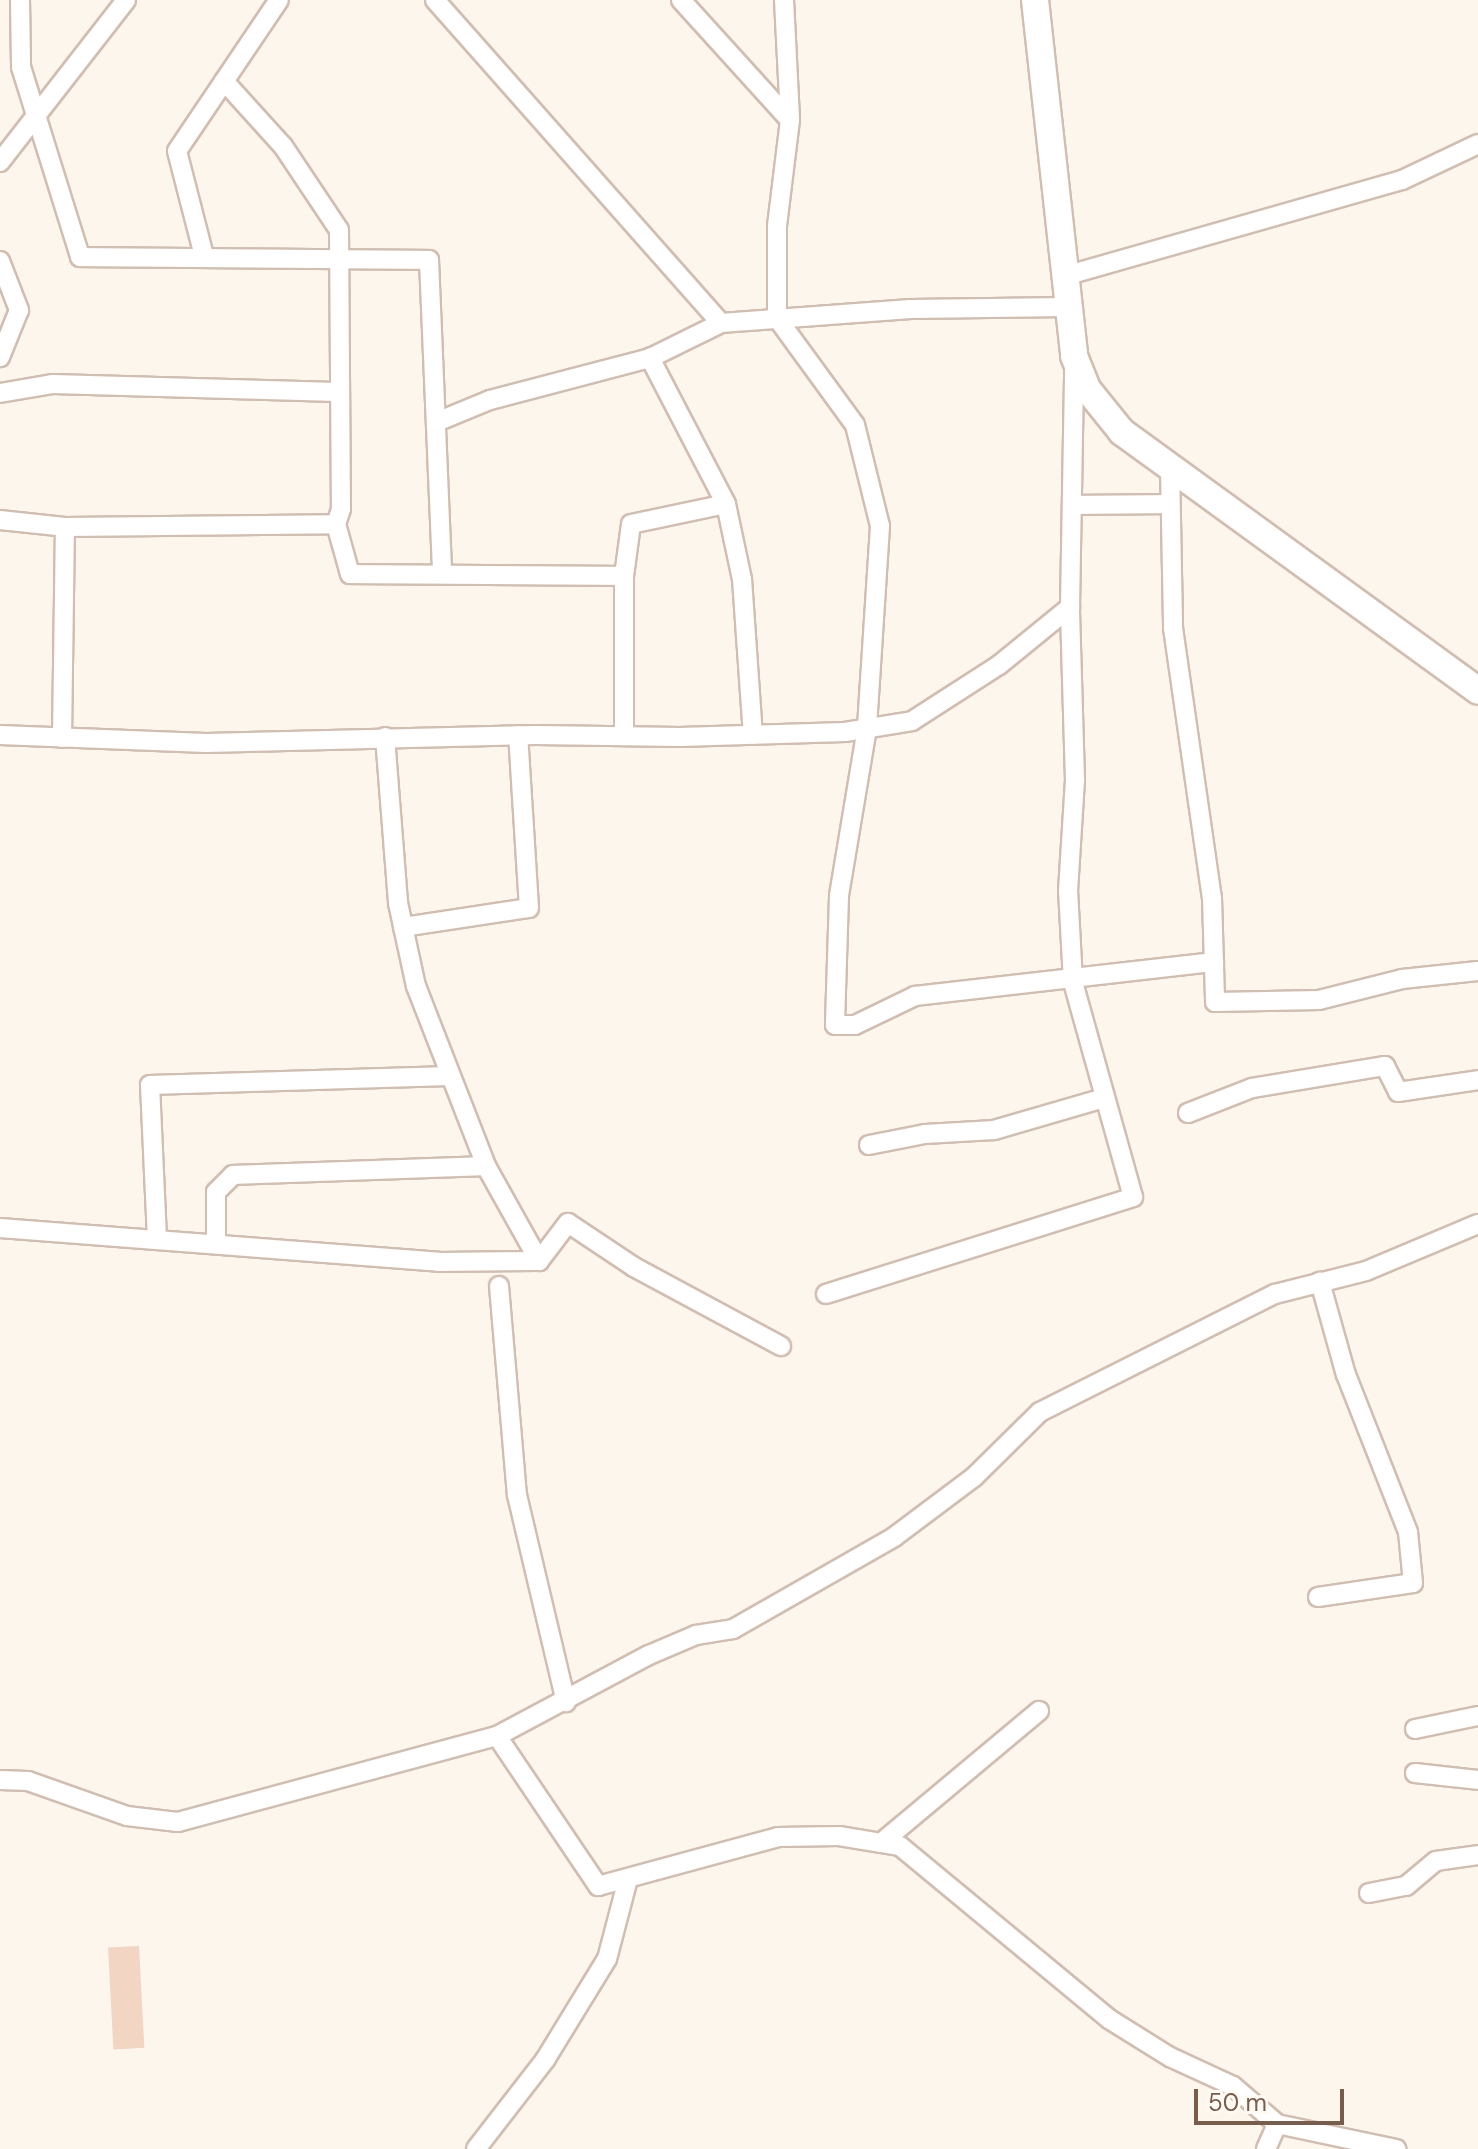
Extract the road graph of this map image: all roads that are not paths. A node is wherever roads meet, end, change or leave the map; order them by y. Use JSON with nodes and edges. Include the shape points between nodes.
{"nodes":[{"id":1,"x":20,"y":0,"type":"edge"},
{"id":2,"x":126,"y":0,"type":"edge"},
{"id":3,"x":279,"y":0,"type":"edge"},
{"id":4,"x":435,"y":0,"type":"edge"},
{"id":5,"x":681,"y":0,"type":"edge"},
{"id":6,"x":784,"y":0,"type":"edge"},
{"id":7,"x":1035,"y":0,"type":"edge"},
{"id":8,"x":224,"y":81,"type":"junction"},
{"id":9,"x":38,"y":114,"type":"junction"},
{"id":10,"x":790,"y":120,"type":"junction"},
{"id":11,"x":1478,"y":144,"type":"edge"},
{"id":12,"x":0,"y":162,"type":"edge"},
{"id":13,"x":204,"y":256,"type":"junction"},
{"id":14,"x":338,"y":256,"type":"junction"},
{"id":15,"x":0,"y":261,"type":"edge"},
{"id":16,"x":1065,"y":276,"type":"junction"},
{"id":17,"x":1068,"y":307,"type":"junction"},
{"id":18,"x":19,"y":310,"type":"junction"},
{"id":19,"x":0,"y":318,"type":"edge"},
{"id":20,"x":777,"y":318,"type":"junction"},
{"id":21,"x":721,"y":323,"type":"junction"},
{"id":22,"x":1074,"y":356,"type":"junction"},
{"id":23,"x":0,"y":357,"type":"edge"},
{"id":24,"x":650,"y":358,"type":"junction"},
{"id":25,"x":337,"y":392,"type":"junction"},
{"id":26,"x":0,"y":393,"type":"edge"},
{"id":27,"x":439,"y":421,"type":"junction"},
{"id":28,"x":1170,"y":467,"type":"junction"},
{"id":29,"x":726,"y":504,"type":"junction"},
{"id":30,"x":1169,"y":504,"type":"junction"},
{"id":31,"x":1076,"y":505,"type":"junction"},
{"id":32,"x":0,"y":520,"type":"edge"},
{"id":33,"x":336,"y":524,"type":"junction"},
{"id":34,"x":65,"y":527,"type":"junction"},
{"id":35,"x":442,"y":573,"type":"junction"},
{"id":36,"x":624,"y":576,"type":"junction"},
{"id":37,"x":1070,"y":607,"type":"junction"},
{"id":38,"x":1478,"y":691,"type":"edge"},
{"id":39,"x":867,"y":728,"type":"junction"},
{"id":40,"x":0,"y":735,"type":"edge"},
{"id":41,"x":518,"y":735,"type":"junction"},
{"id":42,"x":753,"y":735,"type":"junction"},
{"id":43,"x":624,"y":736,"type":"junction"},
{"id":44,"x":385,"y":737,"type":"junction"},
{"id":45,"x":62,"y":738,"type":"junction"},
{"id":46,"x":403,"y":927,"type":"junction"},
{"id":47,"x":1214,"y":962,"type":"junction"},
{"id":48,"x":1478,"y":971,"type":"edge"},
{"id":49,"x":1073,"y":982,"type":"junction"},
{"id":50,"x":449,"y":1076,"type":"junction"},
{"id":51,"x":1478,"y":1080,"type":"edge"},
{"id":52,"x":1104,"y":1098,"type":"junction"},
{"id":53,"x":1188,"y":1113,"type":"dead end"},
{"id":54,"x":869,"y":1145,"type":"dead end"},
{"id":55,"x":486,"y":1166,"type":"junction"},
{"id":56,"x":1478,"y":1224,"type":"edge"},
{"id":57,"x":0,"y":1228,"type":"edge"},
{"id":58,"x":157,"y":1239,"type":"junction"},
{"id":59,"x":216,"y":1243,"type":"junction"},
{"id":60,"x":539,"y":1261,"type":"junction"},
{"id":61,"x":1320,"y":1282,"type":"junction"},
{"id":62,"x":499,"y":1286,"type":"dead end"},
{"id":63,"x":826,"y":1294,"type":"dead end"},
{"id":64,"x":781,"y":1346,"type":"dead end"},
{"id":65,"x":1318,"y":1597,"type":"dead end"},
{"id":66,"x":566,"y":1702,"type":"junction"},
{"id":67,"x":1039,"y":1711,"type":"dead end"},
{"id":68,"x":1478,"y":1716,"type":"edge"},
{"id":69,"x":1415,"y":1729,"type":"dead end"},
{"id":70,"x":497,"y":1736,"type":"junction"},
{"id":71,"x":1415,"y":1773,"type":"dead end"},
{"id":72,"x":0,"y":1780,"type":"edge"},
{"id":73,"x":1478,"y":1780,"type":"edge"},
{"id":74,"x":881,"y":1843,"type":"junction"},
{"id":75,"x":1478,"y":1855,"type":"edge"},
{"id":76,"x":628,"y":1879,"type":"junction"},
{"id":77,"x":1369,"y":1893,"type":"dead end"},
{"id":78,"x":1277,"y":2124,"type":"junction"},
{"id":79,"x":476,"y":2149,"type":"edge"},
{"id":80,"x":1266,"y":2149,"type":"edge"},
{"id":81,"x":1396,"y":2149,"type":"edge"}],
"edges":[{"from":1,"to":9,"type":"street","via":[[21,67]]},
{"from":2,"to":9,"type":"street"},
{"from":3,"to":8,"type":"street"},
{"from":4,"to":21,"type":"street"},
{"from":5,"to":10,"type":"street"},
{"from":6,"to":10,"type":"street"},
{"from":7,"to":16,"type":"main road"},
{"from":8,"to":13,"type":"street","via":[[177,151]]},
{"from":8,"to":14,"type":"street","via":[[283,146],[339,230]]},
{"from":9,"to":12,"type":"street"},
{"from":9,"to":13,"type":"street","via":[[80,257]]},
{"from":10,"to":20,"type":"street","via":[[777,226]]},
{"from":11,"to":16,"type":"street","via":[[1402,180]]},
{"from":13,"to":14,"type":"street"},
{"from":14,"to":25,"type":"street"},
{"from":14,"to":27,"type":"street","via":[[429,260]]},
{"from":15,"to":18,"type":"street"},
{"from":16,"to":17,"type":"main road"},
{"from":17,"to":20,"type":"street"},
{"from":17,"to":22,"type":"main road"},
{"from":18,"to":19,"type":"street"},
{"from":18,"to":23,"type":"street"},
{"from":20,"to":21,"type":"street"},
{"from":20,"to":39,"type":"street","via":[[855,425],[880,526]]},
{"from":21,"to":24,"type":"street"},
{"from":22,"to":28,"type":"main road","via":[[1088,390],[1122,432]]},
{"from":22,"to":31,"type":"street"},
{"from":24,"to":27,"type":"street","via":[[490,400]]},
{"from":24,"to":29,"type":"street"},
{"from":25,"to":26,"type":"street","via":[[53,384]]},
{"from":25,"to":33,"type":"street","via":[[341,509]]},
{"from":27,"to":35,"type":"street"},
{"from":28,"to":30,"type":"street"},
{"from":28,"to":38,"type":"main road"},
{"from":29,"to":36,"type":"street","via":[[631,524]]},
{"from":29,"to":42,"type":"street","via":[[742,579]]},
{"from":30,"to":31,"type":"street"},
{"from":30,"to":47,"type":"street","via":[[1173,628],[1212,898]]},
{"from":31,"to":37,"type":"street"},
{"from":32,"to":34,"type":"street"},
{"from":33,"to":34,"type":"street"},
{"from":33,"to":35,"type":"street","via":[[350,574]]},
{"from":34,"to":45,"type":"street"},
{"from":35,"to":36,"type":"street","via":[[456,579]]},
{"from":36,"to":43,"type":"street"},
{"from":37,"to":39,"type":"street","via":[[999,665],[912,721]]},
{"from":37,"to":49,"type":"street","via":[[1075,780],[1068,891]]},
{"from":39,"to":42,"type":"street"},
{"from":39,"to":49,"type":"street","via":[[839,896],[835,1025],[855,1025],[915,996]]},
{"from":40,"to":45,"type":"street"},
{"from":41,"to":43,"type":"street"},
{"from":41,"to":44,"type":"street"},
{"from":41,"to":46,"type":"street","via":[[529,908]]},
{"from":42,"to":43,"type":"street"},
{"from":44,"to":45,"type":"street","via":[[206,743]]},
{"from":44,"to":46,"type":"street"},
{"from":46,"to":50,"type":"street","via":[[416,986]]},
{"from":47,"to":48,"type":"street","via":[[1215,1002],[1319,1000],[1402,979]]},
{"from":47,"to":49,"type":"street"},
{"from":49,"to":52,"type":"street"},
{"from":50,"to":55,"type":"street"},
{"from":50,"to":58,"type":"street","via":[[150,1085]]},
{"from":51,"to":53,"type":"street","via":[[1398,1092],[1385,1066],[1252,1088]]},
{"from":52,"to":54,"type":"street","via":[[994,1130],[925,1134]]},
{"from":52,"to":63,"type":"street","via":[[1133,1197]]},
{"from":55,"to":59,"type":"street","via":[[233,1175],[216,1192]]},
{"from":55,"to":60,"type":"street"},
{"from":56,"to":61,"type":"street","via":[[1366,1271]]},
{"from":57,"to":58,"type":"street"},
{"from":58,"to":59,"type":"street"},
{"from":59,"to":60,"type":"street","via":[[424,1261]]},
{"from":60,"to":64,"type":"street","via":[[568,1223],[634,1267]]},
{"from":61,"to":65,"type":"street","via":[[1346,1375],[1408,1532],[1413,1583]]},
{"from":61,"to":66,"type":"street","via":[[1275,1294],[1040,1412],[974,1477],[894,1537],[733,1629],[696,1635],[649,1655]]},
{"from":62,"to":66,"type":"street","via":[[517,1495]]},
{"from":66,"to":70,"type":"street"},
{"from":67,"to":74,"type":"street"},
{"from":68,"to":69,"type":"street"},
{"from":70,"to":72,"type":"street","via":[[178,1822],[127,1816],[28,1781]]},
{"from":70,"to":76,"type":"street","via":[[598,1886]]},
{"from":71,"to":73,"type":"street"},
{"from":74,"to":76,"type":"street","via":[[839,1836],[778,1837]]},
{"from":74,"to":78,"type":"street","via":[[900,1846],[1109,2019],[1170,2057],[1233,2086]]},
{"from":75,"to":77,"type":"street","via":[[1436,1861],[1406,1886]]},
{"from":76,"to":79,"type":"street","via":[[607,1959],[545,2060]]},
{"from":78,"to":80,"type":"street"},
{"from":78,"to":81,"type":"street"}]}
